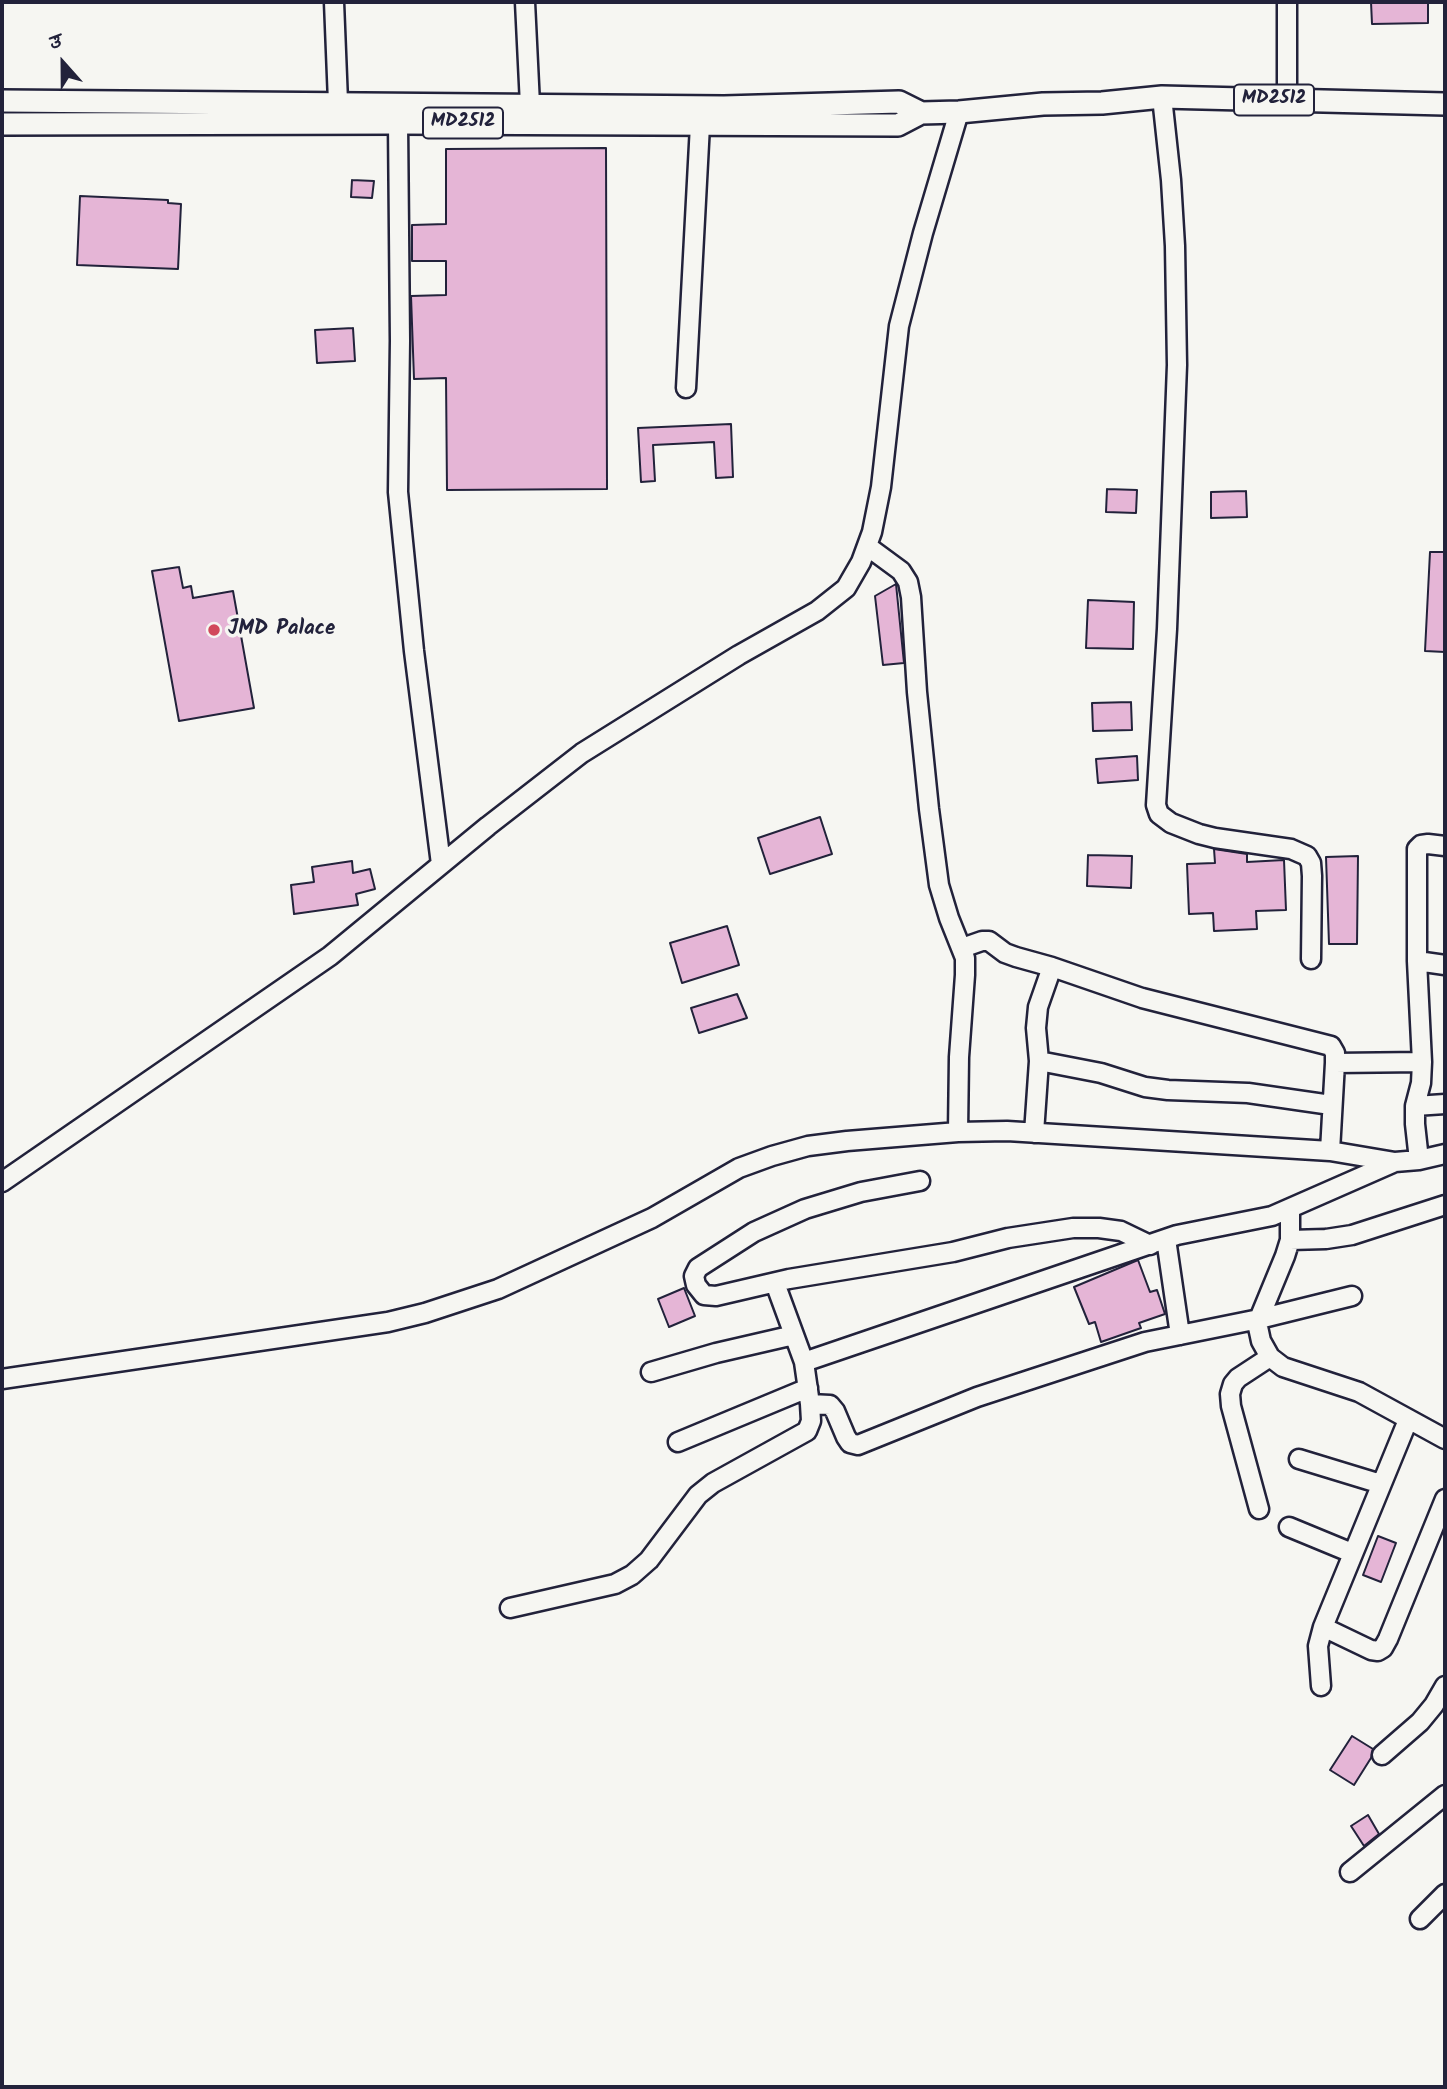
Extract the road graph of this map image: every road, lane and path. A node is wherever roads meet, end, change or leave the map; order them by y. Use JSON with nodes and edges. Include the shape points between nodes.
{"nodes":[{"id":1,"x":334,"y":2,"type":"edge"},
{"id":2,"x":525,"y":2,"type":"edge"},
{"id":3,"x":1287,"y":2,"type":"edge"},
{"id":4,"x":1162,"y":97,"type":"junction"},
{"id":5,"x":1287,"y":100,"type":"junction"},
{"id":6,"x":2,"y":101,"type":"edge"},
{"id":7,"x":338,"y":103,"type":"junction"},
{"id":8,"x":1445,"y":104,"type":"edge"},
{"id":9,"x":530,"y":105,"type":"junction"},
{"id":10,"x":959,"y":112,"type":"junction"},
{"id":11,"x":921,"y":113,"type":"junction"},
{"id":12,"x":398,"y":123,"type":"junction"},
{"id":13,"x":2,"y":124,"type":"edge"},
{"id":14,"x":700,"y":125,"type":"junction"},
{"id":15,"x":686,"y":388,"type":"dead end"},
{"id":16,"x":867,"y":546,"type":"junction"},
{"id":17,"x":1445,"y":846,"type":"edge"},
{"id":18,"x":441,"y":864,"type":"junction"},
{"id":19,"x":972,"y":944,"type":"junction"},
{"id":20,"x":1311,"y":958,"type":"dead end"},
{"id":21,"x":1417,"y":961,"type":"junction"},
{"id":22,"x":1445,"y":965,"type":"edge"},
{"id":23,"x":1052,"y":967,"type":"junction"},
{"id":24,"x":1335,"y":1058,"type":"junction"},
{"id":25,"x":1039,"y":1061,"type":"junction"},
{"id":26,"x":1422,"y":1062,"type":"junction"},
{"id":27,"x":1445,"y":1104,"type":"edge"},
{"id":28,"x":1332,"y":1105,"type":"junction"},
{"id":29,"x":1415,"y":1106,"type":"junction"},
{"id":30,"x":958,"y":1132,"type":"junction"},
{"id":31,"x":1034,"y":1133,"type":"junction"},
{"id":32,"x":1330,"y":1151,"type":"junction"},
{"id":33,"x":1445,"y":1154,"type":"edge"},
{"id":34,"x":1419,"y":1160,"type":"junction"},
{"id":35,"x":1395,"y":1162,"type":"junction"},
{"id":36,"x":920,"y":1181,"type":"dead end"},
{"id":37,"x":2,"y":1182,"type":"edge"},
{"id":38,"x":1445,"y":1205,"type":"edge"},
{"id":39,"x":1290,"y":1209,"type":"junction"},
{"id":40,"x":1290,"y":1240,"type":"junction"},
{"id":41,"x":1158,"y":1242,"type":"junction"},
{"id":42,"x":775,"y":1283,"type":"junction"},
{"id":43,"x":1352,"y":1296,"type":"dead end"},
{"id":44,"x":1259,"y":1319,"type":"junction"},
{"id":45,"x":794,"y":1335,"type":"junction"},
{"id":46,"x":1180,"y":1335,"type":"junction"},
{"id":47,"x":1270,"y":1357,"type":"junction"},
{"id":48,"x":804,"y":1362,"type":"junction"},
{"id":49,"x":651,"y":1372,"type":"dead end"},
{"id":50,"x":2,"y":1379,"type":"edge"},
{"id":51,"x":809,"y":1396,"type":"junction"},
{"id":52,"x":1408,"y":1420,"type":"junction"},
{"id":53,"x":1445,"y":1439,"type":"edge"},
{"id":54,"x":678,"y":1442,"type":"dead end"},
{"id":55,"x":1299,"y":1460,"type":"dead end"},
{"id":56,"x":1381,"y":1484,"type":"junction"},
{"id":57,"x":1445,"y":1499,"type":"edge"},
{"id":58,"x":1259,"y":1509,"type":"dead end"},
{"id":59,"x":1290,"y":1527,"type":"dead end"},
{"id":60,"x":1352,"y":1553,"type":"junction"},
{"id":61,"x":510,"y":1608,"type":"dead end"},
{"id":62,"x":1323,"y":1627,"type":"junction"},
{"id":63,"x":1321,"y":1686,"type":"dead end"},
{"id":64,"x":1445,"y":1686,"type":"edge"},
{"id":65,"x":1382,"y":1755,"type":"dead end"},
{"id":66,"x":1445,"y":1795,"type":"edge"},
{"id":67,"x":1350,"y":1872,"type":"dead end"},
{"id":68,"x":1445,"y":1894,"type":"edge"},
{"id":69,"x":1420,"y":1919,"type":"dead end"}],
"edges":[{"from":1,"to":7,"type":"street"},
{"from":2,"to":9,"type":"street"},
{"from":3,"to":5,"type":"street"},
{"from":4,"to":5,"type":"main road","number":"MD2512"},
{"from":4,"to":10,"type":"main road","number":"MD2512"},
{"from":4,"to":20,"type":"street","via":[[1175,246],[1177,365],[1156,805],[1171,823],[1199,834],[1291,849],[1307,856],[1312,876]]},
{"from":5,"to":8,"type":"main road","number":"MD2512"},
{"from":6,"to":7,"type":"main road","number":"MD2512"},
{"from":7,"to":9,"type":"main road","number":"MD2512"},
{"from":9,"to":11,"type":"main road","number":"MD2512","via":[[724,107],[899,102]]},
{"from":10,"to":11,"type":"main road","number":"MD2512"},
{"from":10,"to":16,"type":"street","via":[[899,326],[881,486]]},
{"from":11,"to":14,"type":"main road","number":"MD2512","via":[[898,125]]},
{"from":12,"to":13,"type":"main road","number":"MD2512"},
{"from":12,"to":14,"type":"main road","number":"MD2512"},
{"from":12,"to":18,"type":"street","via":[[398,492]]},
{"from":14,"to":15,"type":"street"},
{"from":16,"to":18,"type":"street","via":[[846,588],[817,611],[582,752]]},
{"from":16,"to":19,"type":"street","via":[[901,571],[908,582],[939,886],[949,918]]},
{"from":17,"to":21,"type":"street","via":[[1428,844],[1417,849]]},
{"from":18,"to":37,"type":"street","via":[[330,956]]},
{"from":19,"to":23,"type":"street","via":[[993,943],[1005,953]]},
{"from":19,"to":30,"type":"street","via":[[965,975]]},
{"from":21,"to":22,"type":"street"},
{"from":21,"to":26,"type":"street"},
{"from":23,"to":24,"type":"street","via":[[1142,998],[1331,1045]]},
{"from":23,"to":25,"type":"street","via":[[1038,1007]]},
{"from":24,"to":26,"type":"street"},
{"from":24,"to":28,"type":"street"},
{"from":25,"to":28,"type":"street","via":[[1145,1087],[1248,1093]]},
{"from":25,"to":31,"type":"street"},
{"from":26,"to":29,"type":"street"},
{"from":27,"to":29,"type":"street"},
{"from":28,"to":32,"type":"street"},
{"from":29,"to":34,"type":"street"},
{"from":30,"to":31,"type":"street"},
{"from":30,"to":50,"type":"street","via":[[808,1146],[772,1156],[739,1168],[652,1218],[498,1289],[425,1313]]},
{"from":31,"to":32,"type":"street"},
{"from":32,"to":35,"type":"street"},
{"from":33,"to":34,"type":"street"},
{"from":34,"to":35,"type":"street"},
{"from":35,"to":39,"type":"street"},
{"from":36,"to":42,"type":"street","via":[[805,1209],[754,1232],[698,1268],[694,1276],[704,1295]]},
{"from":38,"to":40,"type":"street","via":[[1352,1235]]},
{"from":39,"to":40,"type":"street"},
{"from":39,"to":41,"type":"street"},
{"from":40,"to":44,"type":"street"},
{"from":41,"to":42,"type":"street","via":[[1121,1231],[1073,1228]]},
{"from":41,"to":46,"type":"street"},
{"from":41,"to":48,"type":"street"},
{"from":42,"to":45,"type":"street"},
{"from":43,"to":44,"type":"street"},
{"from":44,"to":46,"type":"street"},
{"from":44,"to":47,"type":"street","via":[[1261,1341]]},
{"from":45,"to":48,"type":"street"},
{"from":45,"to":49,"type":"street"},
{"from":46,"to":51,"type":"street","via":[[1145,1342],[977,1397],[858,1445],[850,1443],[830,1405]]},
{"from":47,"to":52,"type":"street","via":[[1283,1367],[1359,1392]]},
{"from":47,"to":58,"type":"street","via":[[1238,1378],[1230,1394]]},
{"from":48,"to":51,"type":"street"},
{"from":51,"to":54,"type":"street"},
{"from":51,"to":61,"type":"street","via":[[807,1432],[698,1495],[649,1560],[632,1575],[615,1584]]},
{"from":52,"to":53,"type":"street"},
{"from":52,"to":56,"type":"street"},
{"from":55,"to":56,"type":"street"},
{"from":56,"to":60,"type":"street"},
{"from":57,"to":62,"type":"street","via":[[1383,1648],[1371,1650]]},
{"from":59,"to":60,"type":"street"},
{"from":60,"to":62,"type":"street"},
{"from":62,"to":63,"type":"street","via":[[1318,1646]]},
{"from":64,"to":65,"type":"street","via":[[1420,1722]]},
{"from":66,"to":67,"type":"street"},
{"from":68,"to":69,"type":"street"}]}
